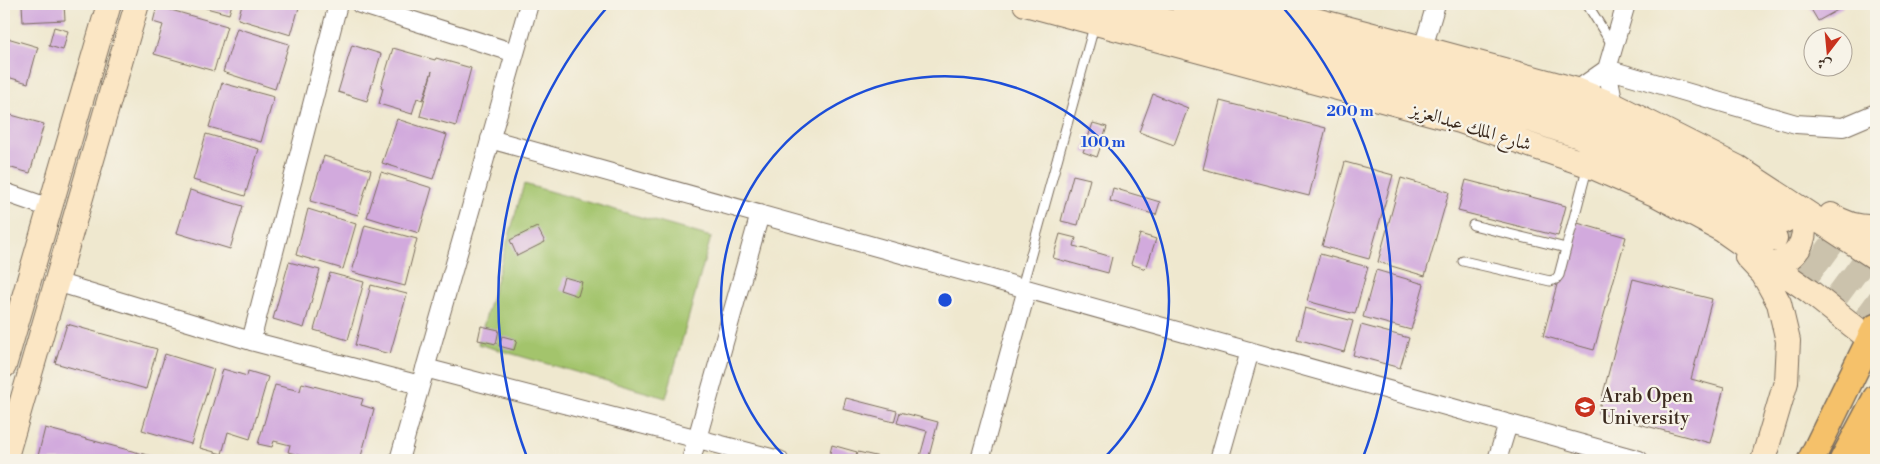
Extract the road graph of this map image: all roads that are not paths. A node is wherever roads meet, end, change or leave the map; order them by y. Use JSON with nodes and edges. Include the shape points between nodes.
{"nodes":[{"id":1,"x":109,"y":4,"type":"edge"},
{"id":2,"x":136,"y":4,"type":"edge"},
{"id":3,"x":338,"y":4,"type":"edge"},
{"id":4,"x":360,"y":4,"type":"edge"},
{"id":5,"x":529,"y":4,"type":"edge"},
{"id":6,"x":1024,"y":4,"type":"edge"},
{"id":7,"x":1183,"y":4,"type":"edge"},
{"id":8,"x":1254,"y":4,"type":"edge"},
{"id":9,"x":1436,"y":4,"type":"edge"},
{"id":10,"x":1587,"y":4,"type":"edge"},
{"id":11,"x":1626,"y":4,"type":"edge"},
{"id":12,"x":1098,"y":13,"type":"edge"},
{"id":13,"x":1613,"y":46,"type":"junction"},
{"id":14,"x":1423,"y":48,"type":"junction"},
{"id":15,"x":515,"y":53,"type":"junction"},
{"id":16,"x":1607,"y":69,"type":"junction"},
{"id":17,"x":1577,"y":90,"type":"junction"},
{"id":18,"x":1614,"y":105,"type":"junction"},
{"id":19,"x":1876,"y":113,"type":"edge"},
{"id":20,"x":490,"y":139,"type":"junction"},
{"id":21,"x":1588,"y":165,"type":"junction"},
{"id":22,"x":1737,"y":167,"type":"junction"},
{"id":23,"x":4,"y":192,"type":"edge"},
{"id":24,"x":50,"y":208,"type":"junction"},
{"id":25,"x":760,"y":214,"type":"junction"},
{"id":26,"x":1473,"y":225,"type":"dead end"},
{"id":27,"x":1876,"y":227,"type":"edge"},
{"id":28,"x":1722,"y":230,"type":"junction"},
{"id":29,"x":1566,"y":248,"type":"junction"},
{"id":30,"x":1876,"y":258,"type":"edge"},
{"id":31,"x":1463,"y":261,"type":"dead end"},
{"id":32,"x":1770,"y":264,"type":"junction"},
{"id":33,"x":56,"y":282,"type":"junction"},
{"id":34,"x":1024,"y":288,"type":"junction"},
{"id":35,"x":1874,"y":337,"type":"edge"},
{"id":36,"x":251,"y":341,"type":"junction"},
{"id":37,"x":1250,"y":351,"type":"junction"},
{"id":38,"x":4,"y":366,"type":"edge"},
{"id":39,"x":425,"y":368,"type":"junction"},
{"id":40,"x":4,"y":372,"type":"edge"},
{"id":41,"x":28,"y":379,"type":"junction"},
{"id":42,"x":420,"y":385,"type":"junction"},
{"id":43,"x":1876,"y":398,"type":"edge"},
{"id":44,"x":1508,"y":424,"type":"junction"},
{"id":45,"x":697,"y":439,"type":"junction"},
{"id":46,"x":1867,"y":446,"type":"edge"},
{"id":47,"x":5,"y":460,"type":"edge"},
{"id":48,"x":399,"y":460,"type":"edge"},
{"id":49,"x":691,"y":460,"type":"edge"},
{"id":50,"x":779,"y":460,"type":"edge"},
{"id":51,"x":980,"y":460,"type":"edge"},
{"id":52,"x":1219,"y":460,"type":"edge"},
{"id":53,"x":1497,"y":460,"type":"edge"},
{"id":54,"x":1639,"y":460,"type":"edge"},
{"id":55,"x":1763,"y":460,"type":"edge"},
{"id":56,"x":1811,"y":460,"type":"edge"},
{"id":57,"x":1843,"y":460,"type":"edge"}],
"edges":[{"from":1,"to":24,"type":"street"},
{"from":2,"to":33,"type":"street"},
{"from":3,"to":36,"type":"street"},
{"from":4,"to":15,"type":"street"},
{"from":5,"to":15,"type":"street"},
{"from":6,"to":12,"type":"street","name":"شارع الملك عبدالعزيز"},
{"from":7,"to":12,"type":"street","name":"شارع الملك عبدالعزيز","via":[[1507,91],[1581,116],[1683,162],[1752,201],[1779,230],[1742,218],[1674,180],[1579,136],[1501,110],[1385,78]]},
{"from":8,"to":14,"type":"street"},
{"from":9,"to":14,"type":"street"},
{"from":10,"to":13,"type":"lane"},
{"from":11,"to":13,"type":"street"},
{"from":12,"to":21,"type":"street","name":"شارع الملك عبدالعزيز","via":[[1460,122]]},
{"from":12,"to":34,"type":"lane"},
{"from":13,"to":16,"type":"street"},
{"from":14,"to":17,"type":"street"},
{"from":15,"to":20,"type":"street"},
{"from":16,"to":17,"type":"street"},
{"from":16,"to":18,"type":"street"},
{"from":16,"to":19,"type":"street","via":[[1796,124],[1844,127]]},
{"from":17,"to":18,"type":"street"},
{"from":18,"to":22,"type":"street"},
{"from":20,"to":25,"type":"street"},
{"from":20,"to":39,"type":"street"},
{"from":21,"to":28,"type":"street","name":"شارع الملك عبدالعزيز","via":[[1658,195]]},
{"from":21,"to":29,"type":"lane"},
{"from":22,"to":27,"type":"street","via":[[1785,186],[1843,222]]},
{"from":22,"to":30,"type":"street"},
{"from":22,"to":32,"type":"street","via":[[1802,215],[1804,233],[1798,250],[1783,261]]},
{"from":23,"to":24,"type":"street"},
{"from":24,"to":38,"type":"street"},
{"from":25,"to":34,"type":"street"},
{"from":25,"to":45,"type":"street"},
{"from":26,"to":29,"type":"lane"},
{"from":28,"to":32,"type":"street","name":"شارع الملك عبدالعزيز"},
{"from":28,"to":55,"type":"street","via":[[1763,274],[1779,302],[1788,341],[1786,382]]},
{"from":29,"to":31,"type":"lane","via":[[1559,275],[1550,281]]},
{"from":32,"to":35,"type":"street","name":"شارع الملك عبدالعزيز"},
{"from":33,"to":36,"type":"street"},
{"from":33,"to":41,"type":"street"},
{"from":34,"to":37,"type":"street"},
{"from":34,"to":51,"type":"street"},
{"from":35,"to":56,"type":"main road"},
{"from":36,"to":42,"type":"street"},
{"from":37,"to":44,"type":"street"},
{"from":37,"to":52,"type":"street"},
{"from":39,"to":42,"type":"street"},
{"from":39,"to":45,"type":"street"},
{"from":40,"to":41,"type":"street"},
{"from":41,"to":47,"type":"street"},
{"from":42,"to":48,"type":"street"},
{"from":43,"to":46,"type":"main road"},
{"from":44,"to":53,"type":"street"},
{"from":44,"to":54,"type":"street"},
{"from":45,"to":49,"type":"street"},
{"from":45,"to":50,"type":"street"},
{"from":46,"to":57,"type":"main road"}]}
